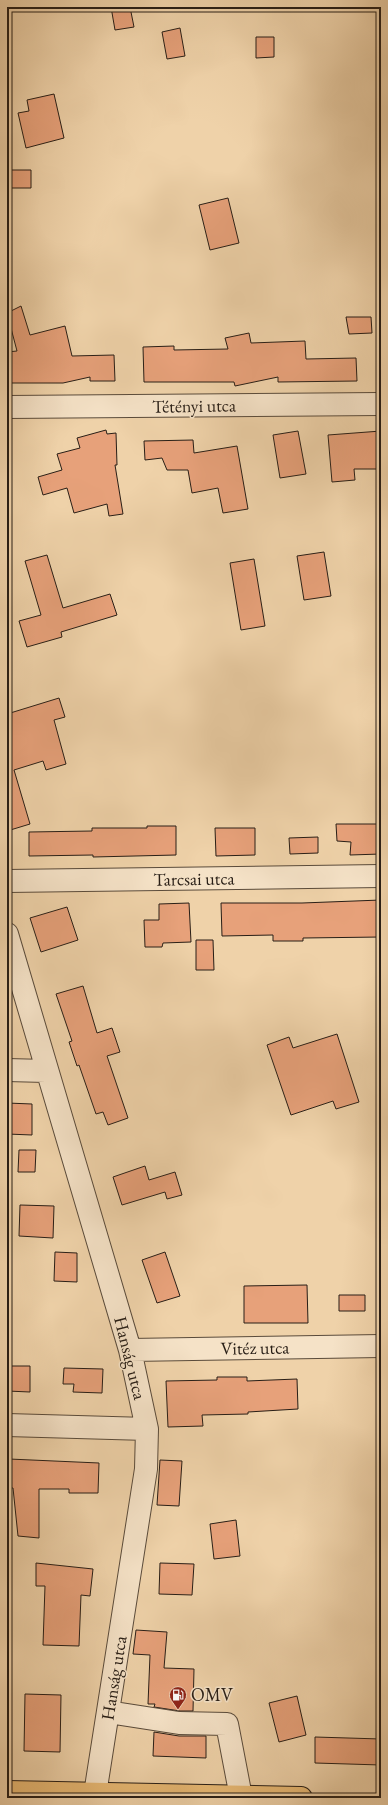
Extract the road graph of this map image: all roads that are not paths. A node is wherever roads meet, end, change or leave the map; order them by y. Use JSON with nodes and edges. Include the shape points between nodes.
{"nodes":[{"id":1,"x":381,"y":404,"type":"edge"},
{"id":2,"x":7,"y":408,"type":"edge"},
{"id":3,"x":381,"y":876,"type":"edge"},
{"id":4,"x":7,"y":881,"type":"edge"},
{"id":5,"x":7,"y":934,"type":"edge"},
{"id":6,"x":7,"y":1070,"type":"edge"},
{"id":7,"x":46,"y":1071,"type":"junction"},
{"id":8,"x":381,"y":1346,"type":"edge"},
{"id":9,"x":130,"y":1350,"type":"junction"},
{"id":10,"x":7,"y":1425,"type":"edge"},
{"id":11,"x":147,"y":1429,"type":"junction"},
{"id":12,"x":108,"y":1712,"type":"junction"},
{"id":13,"x":7,"y":1792,"type":"edge"},
{"id":14,"x":96,"y":1796,"type":"edge"},
{"id":15,"x":241,"y":1797,"type":"junction"},
{"id":16,"x":301,"y":1798,"type":"edge"}],
"edges":[{"from":1,"to":2,"type":"street","name":"Tétényi utca"},
{"from":3,"to":4,"type":"street","name":"Tarcsai utca"},
{"from":5,"to":7,"type":"street","name":"Hanság utca"},
{"from":6,"to":7,"type":"street"},
{"from":7,"to":9,"type":"street","name":"Hanság utca"},
{"from":8,"to":9,"type":"street","name":"Vitéz utca"},
{"from":9,"to":11,"type":"street","name":"Hanság utca"},
{"from":10,"to":11,"type":"street"},
{"from":11,"to":12,"type":"street","name":"Hanság utca","via":[[146,1469]]},
{"from":12,"to":14,"type":"street","name":"Hanság utca"},
{"from":12,"to":15,"type":"street","via":[[179,1723],[227,1724]]},
{"from":13,"to":14,"type":"main road"},
{"from":14,"to":15,"type":"main road"},
{"from":15,"to":16,"type":"main road"}]}
